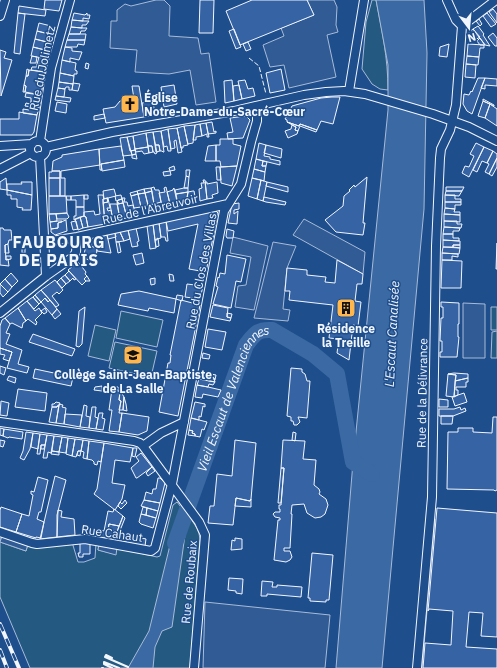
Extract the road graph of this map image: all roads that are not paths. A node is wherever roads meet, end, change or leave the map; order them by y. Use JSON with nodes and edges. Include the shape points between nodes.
{"nodes":[{"id":1,"x":5,"y":0,"type":"edge"},
{"id":2,"x":70,"y":0,"type":"edge"},
{"id":3,"x":364,"y":0,"type":"edge"},
{"id":4,"x":447,"y":0,"type":"edge"},
{"id":5,"x":496,"y":0,"type":"edge"},
{"id":6,"x":0,"y":16,"type":"edge"},
{"id":7,"x":462,"y":26,"type":"junction"},
{"id":8,"x":349,"y":91,"type":"junction"},
{"id":9,"x":257,"y":106,"type":"junction"},
{"id":10,"x":452,"y":120,"type":"junction"},
{"id":11,"x":497,"y":141,"type":"edge"},
{"id":12,"x":36,"y":142,"type":"junction"},
{"id":13,"x":0,"y":146,"type":"edge"},
{"id":14,"x":46,"y":147,"type":"junction"},
{"id":15,"x":31,"y":153,"type":"junction"},
{"id":16,"x":40,"y":156,"type":"junction"},
{"id":17,"x":0,"y":169,"type":"edge"},
{"id":18,"x":228,"y":204,"type":"junction"},
{"id":19,"x":77,"y":237,"type":"junction"},
{"id":20,"x":45,"y":242,"type":"junction"},
{"id":21,"x":46,"y":276,"type":"junction"},
{"id":22,"x":0,"y":313,"type":"edge"},
{"id":23,"x":0,"y":422,"type":"edge"},
{"id":24,"x":184,"y":422,"type":"junction"},
{"id":25,"x":143,"y":446,"type":"junction"},
{"id":26,"x":172,"y":484,"type":"junction"},
{"id":27,"x":0,"y":532,"type":"edge"},
{"id":28,"x":194,"y":668,"type":"edge"},
{"id":29,"x":417,"y":668,"type":"edge"}],
"edges":[{"from":1,"to":6,"type":"street"},
{"from":2,"to":12,"type":"street","name":"Rue du Jolimetz"},
{"from":3,"to":8,"type":"street"},
{"from":4,"to":7,"type":"street","via":[[456,20]]},
{"from":5,"to":7,"type":"street"},
{"from":7,"to":10,"type":"street","name":"Rue de la Délivrance","via":[[456,105]]},
{"from":8,"to":9,"type":"street","via":[[314,93]]},
{"from":8,"to":10,"type":"street"},
{"from":9,"to":14,"type":"street","via":[[112,132]]},
{"from":9,"to":18,"type":"street","name":"Rue du Clos des Villas","via":[[257,121],[241,184]]},
{"from":10,"to":11,"type":"street"},
{"from":10,"to":29,"type":"street","name":"Rue de la Délivrance","via":[[440,158],[432,497]]},
{"from":12,"to":13,"type":"street"},
{"from":12,"to":14,"type":"street","via":[[44,143]]},
{"from":12,"to":15,"type":"street","via":[[30,148]]},
{"from":14,"to":16,"type":"street","via":[[45,153]]},
{"from":15,"to":16,"type":"street"},
{"from":15,"to":17,"type":"street"},
{"from":16,"to":20,"type":"street"},
{"from":18,"to":19,"type":"street","name":"Rue de l'Abreuvoir"},
{"from":18,"to":24,"type":"street","name":"Rue du Clos des Villas","via":[[224,213]]},
{"from":19,"to":20,"type":"street","name":"Rue de l'Abreuvoir"},
{"from":19,"to":21,"type":"street","via":[[75,255]]},
{"from":20,"to":21,"type":"street"},
{"from":21,"to":22,"type":"street"},
{"from":23,"to":25,"type":"street","via":[[134,441]]},
{"from":24,"to":25,"type":"street","via":[[161,433]]},
{"from":24,"to":26,"type":"street","name":"Rue du Clos des Villas"},
{"from":25,"to":26,"type":"street"},
{"from":26,"to":27,"type":"street","name":"Rue Cahaut","via":[[157,545],[151,551],[85,539],[32,543]]},
{"from":26,"to":28,"type":"street","name":"Rue de Roubaix","via":[[199,522],[206,538]]}]}
